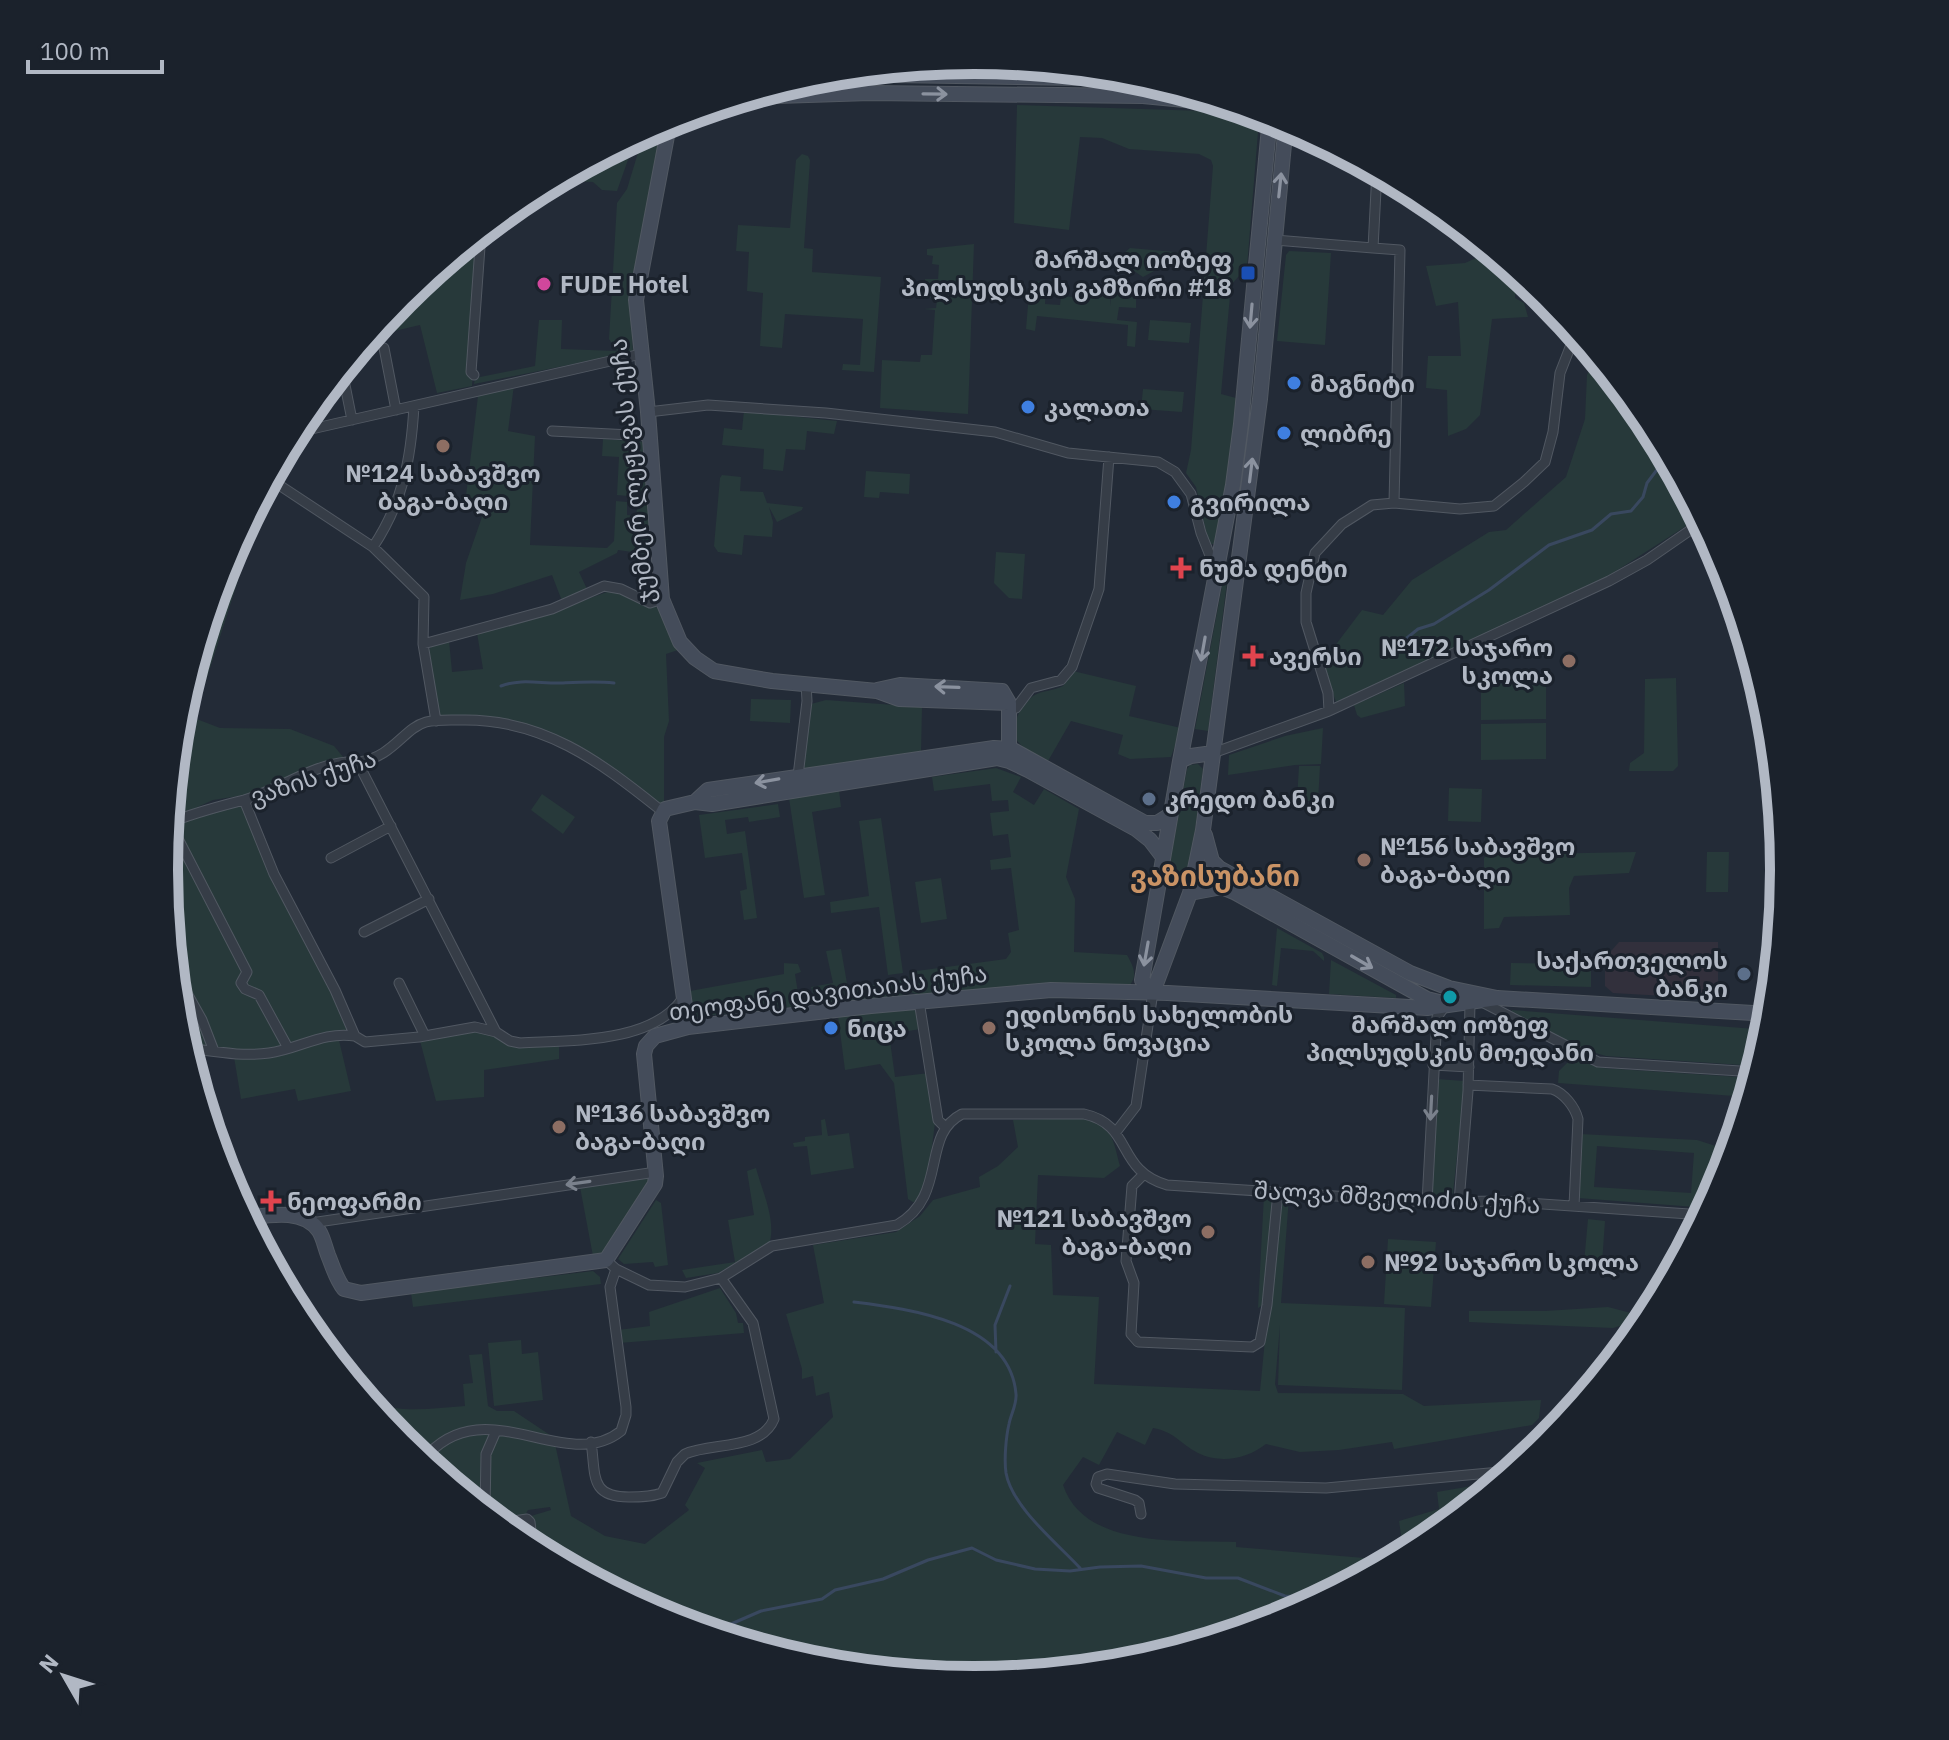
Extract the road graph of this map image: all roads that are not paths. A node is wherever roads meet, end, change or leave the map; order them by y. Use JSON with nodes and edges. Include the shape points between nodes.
{"nodes":[{"id":1,"x":931,"y":76,"type":"edge"},
{"id":2,"x":1042,"y":77,"type":"edge"},
{"id":3,"x":1136,"y":90,"type":"edge"},
{"id":4,"x":1148,"y":93,"type":"edge"},
{"id":5,"x":791,"y":96,"type":"edge"},
{"id":6,"x":1137,"y":96,"type":"junction"},
{"id":7,"x":1174,"y":99,"type":"edge"},
{"id":8,"x":1268,"y":131,"type":"edge"},
{"id":9,"x":665,"y":137,"type":"edge"},
{"id":10,"x":1285,"y":137,"type":"edge"},
{"id":11,"x":1376,"y":184,"type":"edge"},
{"id":12,"x":1258,"y":238,"type":"junction"},
{"id":13,"x":1275,"y":240,"type":"junction"},
{"id":14,"x":480,"y":246,"type":"edge"},
{"id":15,"x":1373,"y":248,"type":"junction"},
{"id":16,"x":1572,"y":343,"type":"edge"},
{"id":17,"x":384,"y":348,"type":"dead end"},
{"id":18,"x":641,"y":354,"type":"junction"},
{"id":19,"x":474,"y":375,"type":"dead end"},
{"id":20,"x":345,"y":383,"type":"edge"},
{"id":21,"x":414,"y":406,"type":"junction"},
{"id":22,"x":396,"y":410,"type":"junction"},
{"id":23,"x":648,"y":412,"type":"junction"},
{"id":24,"x":352,"y":420,"type":"junction"},
{"id":25,"x":312,"y":429,"type":"edge"},
{"id":26,"x":552,"y":431,"type":"dead end"},
{"id":27,"x":650,"y":436,"type":"junction"},
{"id":28,"x":1109,"y":457,"type":"junction"},
{"id":29,"x":278,"y":485,"type":"edge"},
{"id":30,"x":1394,"y":503,"type":"junction"},
{"id":31,"x":1693,"y":528,"type":"edge"},
{"id":32,"x":373,"y":547,"type":"junction"},
{"id":33,"x":1216,"y":572,"type":"junction"},
{"id":34,"x":1237,"y":575,"type":"junction"},
{"id":35,"x":662,"y":599,"type":"junction"},
{"id":36,"x":423,"y":644,"type":"junction"},
{"id":37,"x":806,"y":684,"type":"junction"},
{"id":38,"x":1010,"y":706,"type":"junction"},
{"id":39,"x":1329,"y":711,"type":"junction"},
{"id":40,"x":436,"y":721,"type":"junction"},
{"id":41,"x":1213,"y":753,"type":"junction"},
{"id":42,"x":1010,"y":755,"type":"junction"},
{"id":43,"x":1180,"y":761,"type":"junction"},
{"id":44,"x":358,"y":763,"type":"junction"},
{"id":45,"x":804,"y":780,"type":"junction"},
{"id":46,"x":244,"y":800,"type":"junction"},
{"id":47,"x":665,"y":809,"type":"junction"},
{"id":48,"x":1170,"y":815,"type":"junction"},
{"id":49,"x":180,"y":819,"type":"edge"},
{"id":50,"x":391,"y":826,"type":"junction"},
{"id":51,"x":1203,"y":830,"type":"junction"},
{"id":52,"x":179,"y":841,"type":"edge"},
{"id":53,"x":1163,"y":857,"type":"junction"},
{"id":54,"x":331,"y":858,"type":"dead end"},
{"id":55,"x":1190,"y":893,"type":"junction"},
{"id":56,"x":429,"y":899,"type":"junction"},
{"id":57,"x":1154,"y":912,"type":"junction"},
{"id":58,"x":1176,"y":930,"type":"junction"},
{"id":59,"x":364,"y":932,"type":"dead end"},
{"id":60,"x":399,"y":983,"type":"dead end"},
{"id":61,"x":1451,"y":988,"type":"junction"},
{"id":62,"x":1153,"y":992,"type":"junction"},
{"id":63,"x":189,"y":997,"type":"edge"},
{"id":64,"x":684,"y":997,"type":"junction"},
{"id":65,"x":1497,"y":998,"type":"junction"},
{"id":66,"x":919,"y":1001,"type":"junction"},
{"id":67,"x":1459,"y":1004,"type":"junction"},
{"id":68,"x":1757,"y":1013,"type":"edge"},
{"id":69,"x":688,"y":1027,"type":"junction"},
{"id":70,"x":496,"y":1032,"type":"junction"},
{"id":71,"x":355,"y":1036,"type":"junction"},
{"id":72,"x":425,"y":1036,"type":"junction"},
{"id":73,"x":288,"y":1048,"type":"junction"},
{"id":74,"x":200,"y":1049,"type":"edge"},
{"id":75,"x":214,"y":1051,"type":"junction"},
{"id":76,"x":1433,"y":1065,"type":"junction"},
{"id":77,"x":1469,"y":1067,"type":"junction"},
{"id":78,"x":1744,"y":1071,"type":"edge"},
{"id":79,"x":1468,"y":1085,"type":"junction"},
{"id":80,"x":945,"y":1127,"type":"junction"},
{"id":81,"x":1116,"y":1132,"type":"junction"},
{"id":82,"x":656,"y":1172,"type":"junction"},
{"id":83,"x":1143,"y":1175,"type":"junction"},
{"id":84,"x":1278,"y":1192,"type":"junction"},
{"id":85,"x":1427,"y":1202,"type":"junction"},
{"id":86,"x":1459,"y":1202,"type":"junction"},
{"id":87,"x":1574,"y":1206,"type":"junction"},
{"id":88,"x":1692,"y":1214,"type":"edge"},
{"id":89,"x":259,"y":1217,"type":"edge"},
{"id":90,"x":311,"y":1223,"type":"junction"},
{"id":91,"x":611,"y":1265,"type":"junction"},
{"id":92,"x":721,"y":1278,"type":"junction"},
{"id":93,"x":496,"y":1431,"type":"junction"},
{"id":94,"x":591,"y":1442,"type":"junction"},
{"id":95,"x":431,"y":1451,"type":"edge"},
{"id":96,"x":1494,"y":1473,"type":"edge"},
{"id":97,"x":485,"y":1498,"type":"edge"},
{"id":98,"x":1141,"y":1514,"type":"dead end"},
{"id":99,"x":516,"y":1521,"type":"edge"},
{"id":100,"x":531,"y":1531,"type":"edge"}],
"edges":[{"from":1,"to":2,"type":"main road"},
{"from":3,"to":6,"type":"main road"},
{"from":4,"to":6,"type":"main road"},
{"from":5,"to":6,"type":"main road","one_way":true},
{"from":6,"to":7,"type":"main road"},
{"from":8,"to":12,"type":"main road"},
{"from":9,"to":18,"type":"main road","name":"ჯუმბერ ლეჟავას ქუჩა","via":[[636,300]]},
{"from":13,"to":10,"type":"main road","one_way":true},
{"from":11,"to":15,"type":"street"},
{"from":12,"to":13,"type":"main road"},
{"from":12,"to":33,"type":"main road","one_way":true,"via":[[1239,443]]},
{"from":13,"to":15,"type":"street"},
{"from":34,"to":13,"type":"main road","one_way":true},
{"from":14,"to":19,"type":"street"},
{"from":15,"to":30,"type":"street","via":[[1400,250]]},
{"from":16,"to":30,"type":"street","via":[[1560,373],[1545,462],[1524,482],[1494,506],[1460,509]]},
{"from":17,"to":22,"type":"street"},
{"from":18,"to":21,"type":"street"},
{"from":18,"to":23,"type":"main road","name":"ჯუმბერ ლეჟავას ქუჩა"},
{"from":20,"to":24,"type":"street"},
{"from":21,"to":22,"type":"street"},
{"from":21,"to":32,"type":"street","via":[[406,478]]},
{"from":22,"to":24,"type":"street"},
{"from":23,"to":27,"type":"main road","name":"ჯუმბერ ლეჟავას ქუჩა"},
{"from":23,"to":28,"type":"street","via":[[708,405],[836,414],[995,432],[1068,453]]},
{"from":24,"to":25,"type":"street"},
{"from":26,"to":27,"type":"street"},
{"from":27,"to":35,"type":"main road","name":"ჯუმბერ ლეჟავას ქუჩა"},
{"from":28,"to":33,"type":"street","via":[[1153,461],[1175,472],[1195,502]]},
{"from":28,"to":38,"type":"street","via":[[1099,589],[1072,667],[1061,680],[1031,688],[1016,708]]},
{"from":29,"to":32,"type":"street"},
{"from":30,"to":39,"type":"street","via":[[1372,505],[1342,524],[1315,553],[1306,622]]},
{"from":31,"to":39,"type":"street","via":[[1609,581]]},
{"from":32,"to":36,"type":"street","via":[[424,597]]},
{"from":33,"to":34,"type":"main road"},
{"from":33,"to":43,"type":"main road","one_way":true},
{"from":34,"to":41,"type":"main road"},
{"from":35,"to":36,"type":"street","via":[[650,603],[604,586],[542,612]]},
{"from":35,"to":37,"type":"main road","name":"ჯუმბერ ლეჟავას ქუჩა","via":[[680,642],[702,664],[730,675]]},
{"from":36,"to":40,"type":"street"},
{"from":37,"to":38,"type":"main road","name":"ჯუმბერ ლეჟავას ქუჩა","via":[[877,691],[899,699]]},
{"from":37,"to":45,"type":"street","via":[[797,763]]},
{"from":38,"to":42,"type":"main road"},
{"from":39,"to":41,"type":"street"},
{"from":40,"to":44,"type":"street","name":"ვაზის ქუჩა","via":[[424,722],[383,754]]},
{"from":40,"to":47,"type":"street","name":"ვაზის ქუჩა","via":[[475,720],[544,734],[581,751]]},
{"from":41,"to":43,"type":"main road"},
{"from":41,"to":51,"type":"main road"},
{"from":42,"to":45,"type":"main road","via":[[994,748],[921,765]]},
{"from":42,"to":48,"type":"main road","via":[[1145,823]]},
{"from":42,"to":53,"type":"main road","via":[[1136,829]]},
{"from":43,"to":48,"type":"main road"},
{"from":44,"to":46,"type":"street","name":"ვაზის ქუჩა","via":[[318,770]]},
{"from":44,"to":50,"type":"street"},
{"from":45,"to":47,"type":"main road","via":[[708,790],[695,802]]},
{"from":46,"to":49,"type":"street","name":"ვაზის ქუჩა"},
{"from":46,"to":71,"type":"street","via":[[274,874]]},
{"from":47,"to":64,"type":"main road","via":[[659,821]]},
{"from":48,"to":53,"type":"main road"},
{"from":50,"to":54,"type":"street"},
{"from":50,"to":56,"type":"street"},
{"from":51,"to":55,"type":"main road"},
{"from":51,"to":61,"type":"main road","name":"თეოფანე დავითაიას ქუჩა","via":[[1219,868],[1410,973]]},
{"from":52,"to":73,"type":"street","via":[[247,972],[241,983],[259,995]]},
{"from":53,"to":57,"type":"main road"},
{"from":55,"to":58,"type":"main road"},
{"from":55,"to":67,"type":"main road","one_way":true,"via":[[1222,887],[1427,999]]},
{"from":56,"to":59,"type":"street"},
{"from":56,"to":70,"type":"street"},
{"from":57,"to":58,"type":"main road","via":[[1155,927]]},
{"from":57,"to":62,"type":"main road","one_way":true,"via":[[1142,980]]},
{"from":58,"to":62,"type":"main road"},
{"from":60,"to":72,"type":"street"},
{"from":61,"to":65,"type":"main road","name":"თეოფანე დავითაიას ქუჩა"},
{"from":61,"to":67,"type":"main road","via":[[1442,992]]},
{"from":62,"to":66,"type":"main road","name":"თეოფანე დავითაიას ქუჩა","via":[[1051,990]]},
{"from":62,"to":67,"type":"main road","name":"თეოფანე დავითაიას ქუჩა","via":[[1427,1008]]},
{"from":62,"to":81,"type":"street","via":[[1136,1106]]},
{"from":63,"to":75,"type":"street"},
{"from":64,"to":69,"type":"main road"},
{"from":64,"to":70,"type":"street","via":[[668,1016],[630,1033],[520,1043]]},
{"from":65,"to":67,"type":"main road","name":"თეოფანე დავითაიას ქუჩა"},
{"from":65,"to":68,"type":"main road","name":"თეოფანე დავითაიას ქუჩა"},
{"from":66,"to":69,"type":"main road","name":"თეოფანე დავითაიას ქუჩა"},
{"from":66,"to":80,"type":"street","via":[[938,1120]]},
{"from":67,"to":76,"type":"street","via":[[1437,1017]]},
{"from":67,"to":77,"type":"street"},
{"from":67,"to":78,"type":"street","via":[[1598,1062]]},
{"from":69,"to":82,"type":"main road","name":"თეოფანე დავითაიას ქუჩა","via":[[655,1036],[644,1054]]},
{"from":70,"to":72,"type":"street","via":[[475,1027]]},
{"from":71,"to":72,"type":"street","via":[[365,1042]]},
{"from":71,"to":73,"type":"street","via":[[339,1034]]},
{"from":73,"to":75,"type":"street","via":[[270,1053]]},
{"from":74,"to":75,"type":"street"},
{"from":76,"to":77,"type":"street"},
{"from":76,"to":85,"type":"street","one_way":true},
{"from":77,"to":79,"type":"street"},
{"from":79,"to":86,"type":"street"},
{"from":79,"to":87,"type":"street","via":[[1552,1089],[1562,1094],[1578,1119]]},
{"from":80,"to":81,"type":"street","via":[[962,1114],[1084,1114],[1100,1117]]},
{"from":80,"to":92,"type":"street","via":[[927,1195],[907,1219],[772,1246]]},
{"from":81,"to":83,"type":"street"},
{"from":82,"to":90,"type":"street","one_way":true},
{"from":82,"to":91,"type":"main road","via":[[655,1184]]},
{"from":83,"to":84,"type":"street","name":"შალვა მშველიძის ქუჩა","via":[[1167,1185]]},
{"from":83,"to":84,"type":"street","via":[[1132,1186],[1126,1261],[1134,1283],[1131,1334],[1138,1342],[1252,1347],[1260,1342]]},
{"from":84,"to":85,"type":"street","name":"შალვა მშველიძის ქუჩა"},
{"from":85,"to":86,"type":"street","name":"შალვა მშველიძის ქუჩა"},
{"from":86,"to":87,"type":"street","name":"შალვა მშველიძის ქუჩა"},
{"from":87,"to":88,"type":"street","name":"შალვა მშველიძის ქუჩა"},
{"from":89,"to":90,"type":"main road","via":[[293,1216]]},
{"from":90,"to":91,"type":"main road","via":[[337,1280],[344,1289],[361,1293]]},
{"from":91,"to":92,"type":"street","via":[[649,1285],[665,1287]]},
{"from":91,"to":94,"type":"street","via":[[626,1415],[616,1435]]},
{"from":92,"to":94,"type":"street","via":[[753,1323],[774,1419],[770,1428],[759,1437],[685,1454],[662,1493],[648,1496],[613,1497],[602,1492]]},
{"from":93,"to":94,"type":"street"},
{"from":93,"to":95,"type":"street","via":[[449,1436]]},
{"from":93,"to":97,"type":"street","via":[[486,1454]]},
{"from":96,"to":98,"type":"street","via":[[1326,1488],[1098,1477],[1098,1488],[1135,1500]]},
{"from":99,"to":100,"type":"street","via":[[527,1519]]}]}
